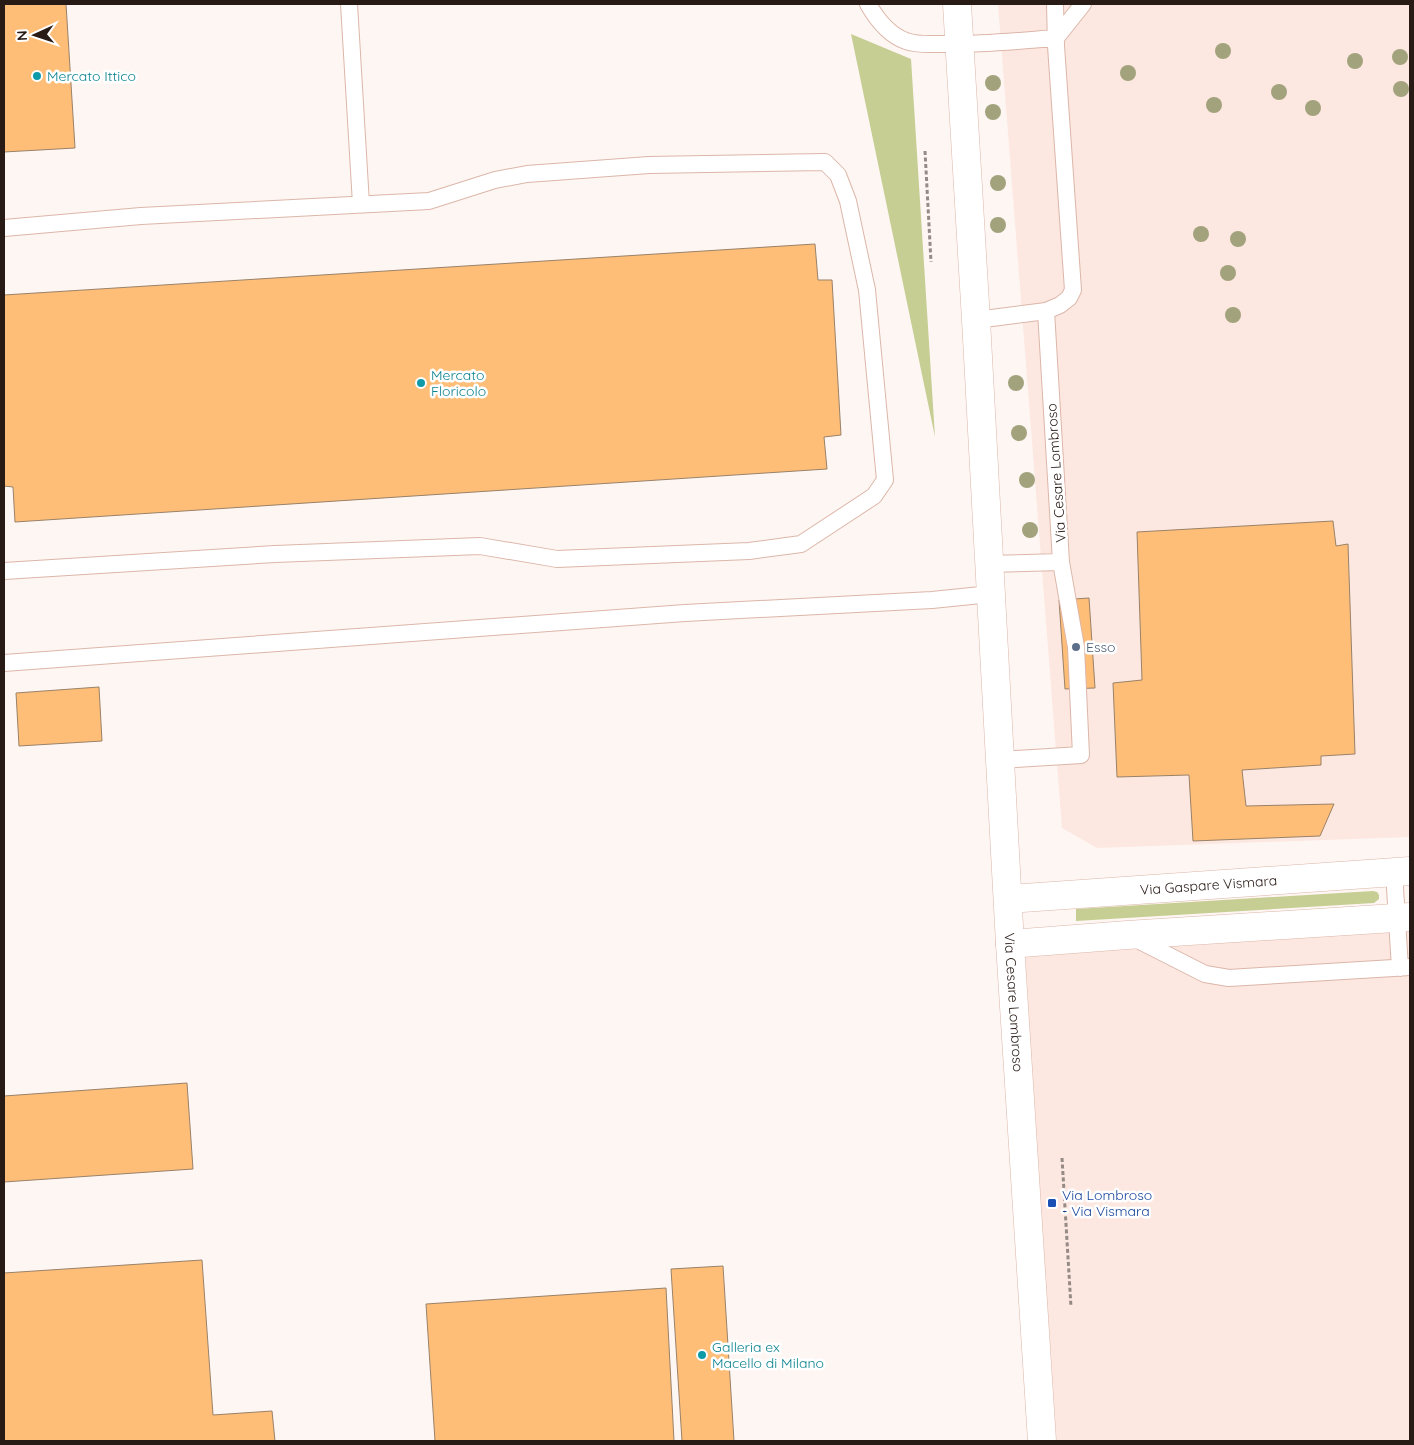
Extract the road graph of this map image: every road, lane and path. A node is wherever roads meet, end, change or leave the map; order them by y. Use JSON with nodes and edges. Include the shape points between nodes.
{"nodes":[{"id":1,"x":349,"y":4,"type":"edge"},
{"id":2,"x":868,"y":4,"type":"edge"},
{"id":3,"x":957,"y":4,"type":"edge"},
{"id":4,"x":1055,"y":4,"type":"edge"},
{"id":5,"x":1083,"y":4,"type":"edge"},
{"id":6,"x":1056,"y":38,"type":"junction"},
{"id":7,"x":960,"y":44,"type":"junction"},
{"id":8,"x":925,"y":151,"type":"dead end"},
{"id":9,"x":362,"y":204,"type":"junction"},
{"id":10,"x":4,"y":228,"type":"edge"},
{"id":11,"x":931,"y":262,"type":"dead end"},
{"id":12,"x":1046,"y":311,"type":"junction"},
{"id":13,"x":976,"y":320,"type":"junction"},
{"id":14,"x":1061,"y":562,"type":"junction"},
{"id":15,"x":989,"y":564,"type":"junction"},
{"id":16,"x":4,"y":571,"type":"edge"},
{"id":17,"x":991,"y":594,"type":"junction"},
{"id":18,"x":4,"y":663,"type":"edge"},
{"id":19,"x":1000,"y":760,"type":"junction"},
{"id":20,"x":1402,"y":872,"type":"edge"},
{"id":21,"x":1008,"y":899,"type":"junction"},
{"id":22,"x":1404,"y":917,"type":"edge"},
{"id":23,"x":1127,"y":935,"type":"junction"},
{"id":24,"x":1010,"y":944,"type":"junction"},
{"id":25,"x":1405,"y":967,"type":"edge"},
{"id":26,"x":1062,"y":1158,"type":"dead end"},
{"id":27,"x":1071,"y":1307,"type":"dead end"},
{"id":28,"x":1042,"y":1441,"type":"edge"}],
"edges":[{"from":1,"to":9,"type":"lane"},
{"from":2,"to":7,"type":"lane","via":[[886,28],[906,41]]},
{"from":3,"to":7,"type":"street","name":"Via Cesare Lombroso"},
{"from":4,"to":6,"type":"lane"},
{"from":5,"to":6,"type":"lane"},
{"from":6,"to":7,"type":"lane"},
{"from":6,"to":12,"type":"lane","via":[[1073,290],[1060,305]]},
{"from":7,"to":13,"type":"street","name":"Via Cesare Lombroso"},
{"from":8,"to":11,"type":"path"},
{"from":9,"to":10,"type":"lane","via":[[141,216]]},
{"from":9,"to":16,"type":"lane","via":[[428,200],[527,174],[649,164],[825,162],[838,175],[848,201],[867,290],[885,480],[874,496],[801,544],[749,551],[557,559],[480,546],[274,554]]},
{"from":12,"to":13,"type":"lane"},
{"from":12,"to":14,"type":"lane","name":"Via Cesare Lombroso"},
{"from":13,"to":15,"type":"street","name":"Via Cesare Lombroso"},
{"from":14,"to":15,"type":"lane","name":"Via Cesare Lombroso"},
{"from":14,"to":19,"type":"lane","via":[[1076,647],[1081,755]]},
{"from":15,"to":17,"type":"street","name":"Via Cesare Lombroso"},
{"from":17,"to":18,"type":"lane"},
{"from":17,"to":19,"type":"street","name":"Via Cesare Lombroso"},
{"from":19,"to":21,"type":"street","name":"Via Cesare Lombroso"},
{"from":20,"to":21,"type":"street","name":"Via Gaspare Vismara"},
{"from":20,"to":22,"type":"lane"},
{"from":21,"to":24,"type":"street","name":"Via Cesare Lombroso"},
{"from":22,"to":23,"type":"street"},
{"from":22,"to":25,"type":"lane"},
{"from":23,"to":24,"type":"street"},
{"from":23,"to":25,"type":"lane","via":[[1206,974],[1229,978]]},
{"from":24,"to":28,"type":"street","name":"Via Cesare Lombroso"},
{"from":26,"to":27,"type":"path"}]}
